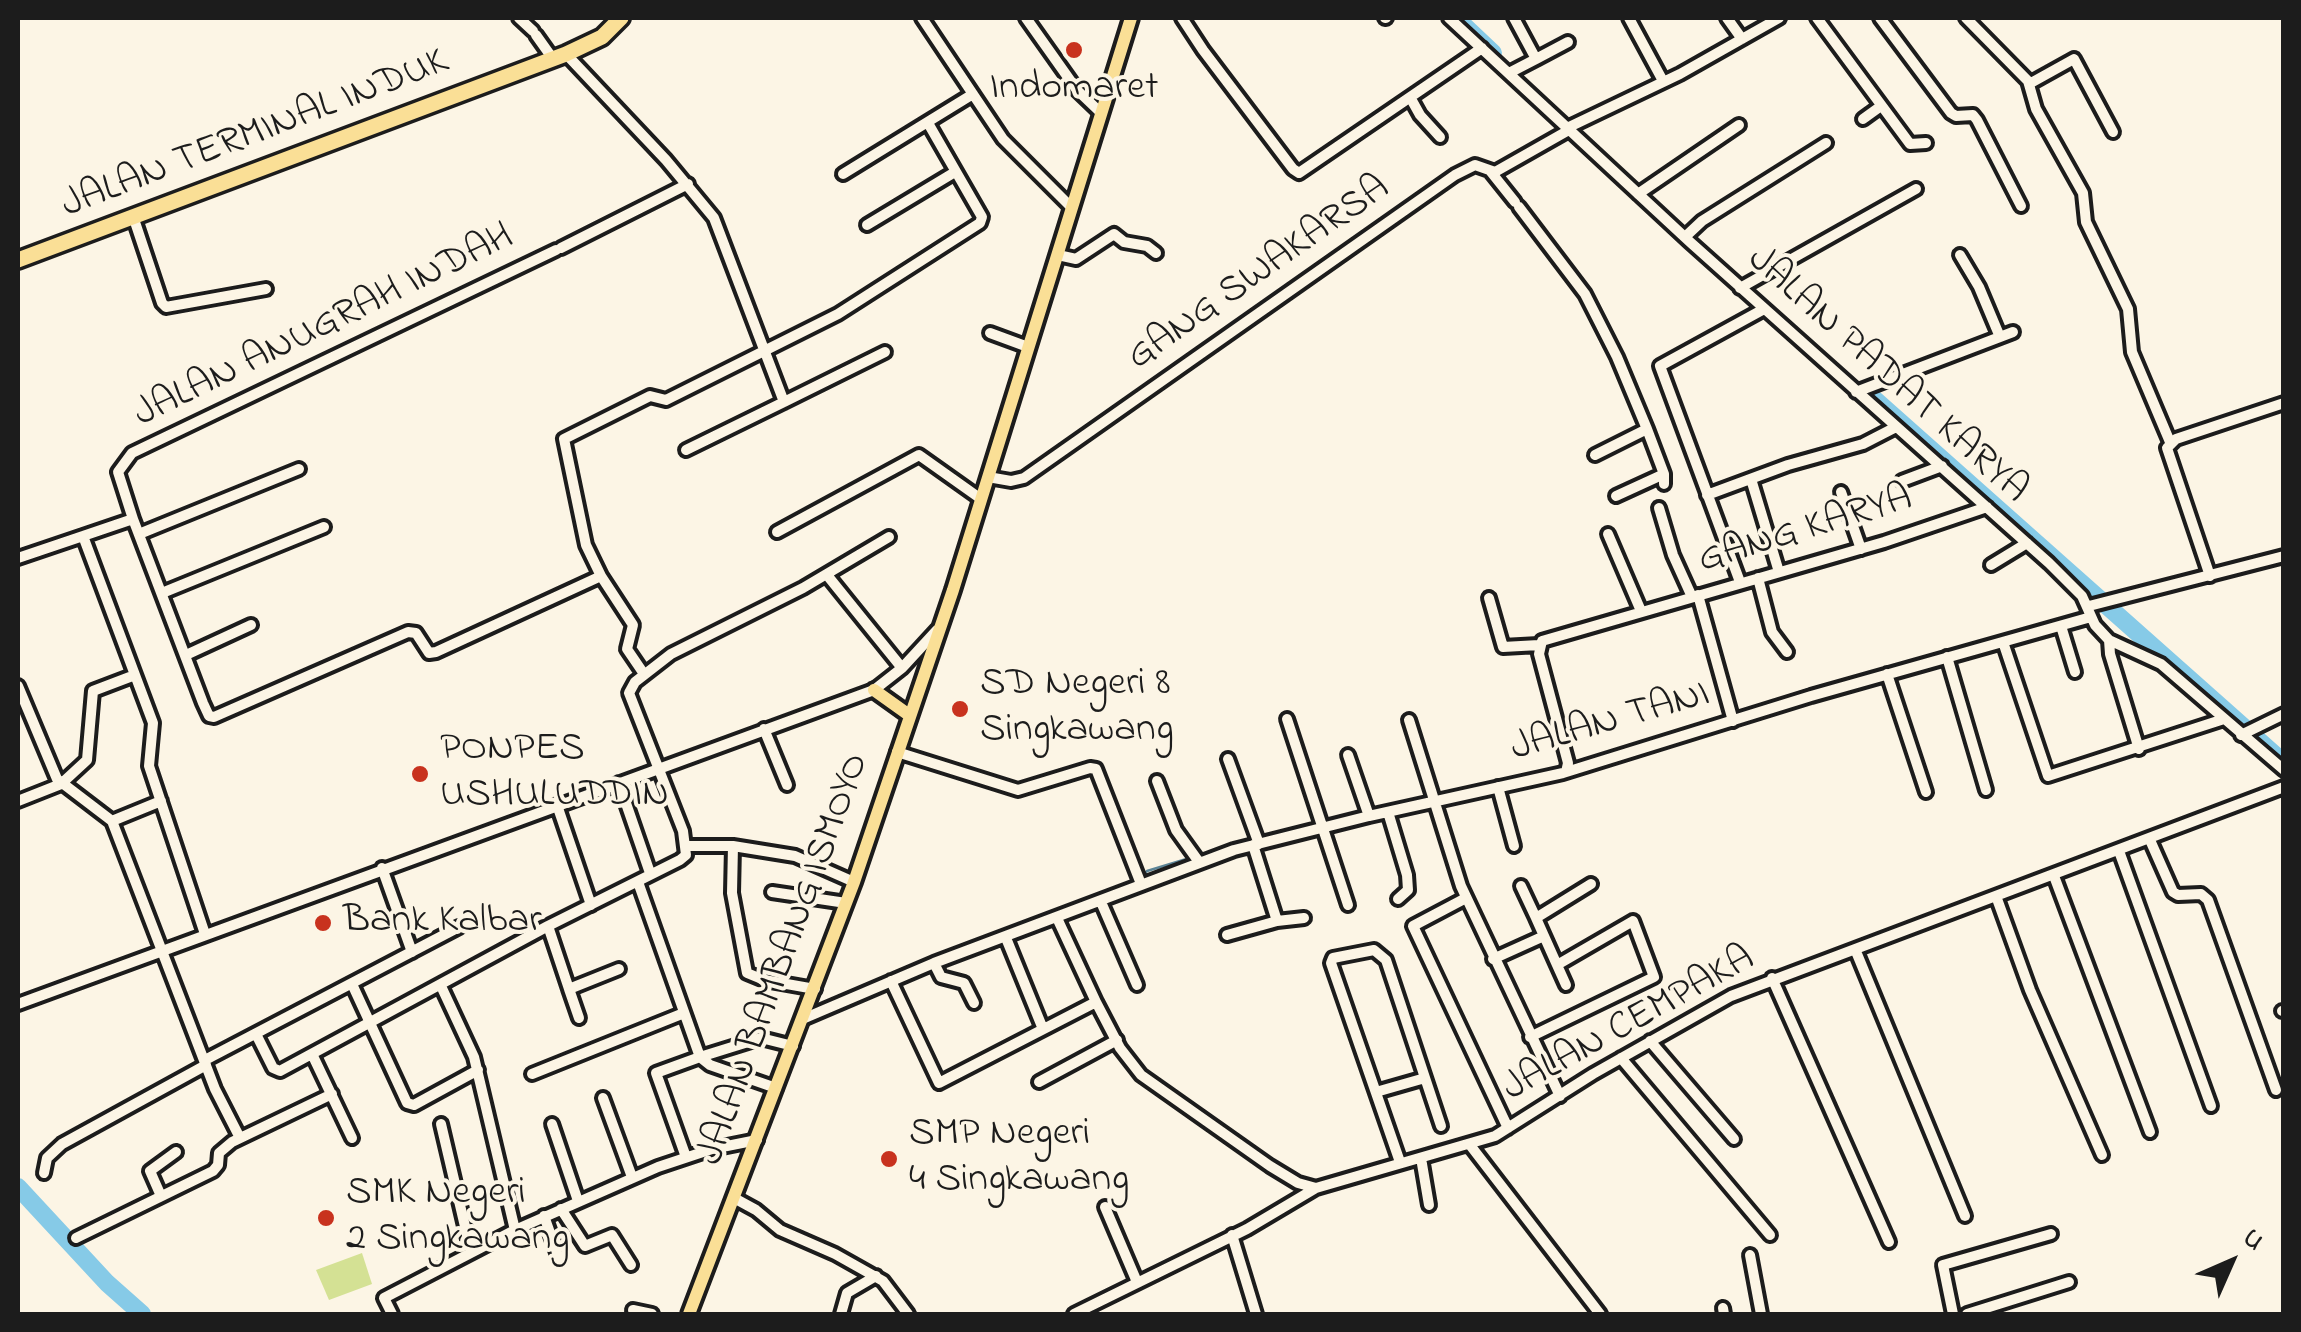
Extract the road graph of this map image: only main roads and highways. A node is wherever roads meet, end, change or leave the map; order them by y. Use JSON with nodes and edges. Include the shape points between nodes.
{"nodes":[{"id":1,"x":621,"y":18,"type":"edge"},
{"id":2,"x":1131,"y":18,"type":"edge"},
{"id":3,"x":18,"y":260,"type":"edge"},
{"id":4,"x":874,"y":690,"type":"road end"},
{"id":5,"x":909,"y":715,"type":"junction"},
{"id":6,"x":689,"y":1314,"type":"edge"}],
"edges":[{"from":1,"to":3,"type":"highway","name":"JALAN TERMINAL INDUK","via":[[560,57]]},
{"from":2,"to":5,"type":"main road","name":"JALAN BAMBANG ISMOYO","via":[[1072,208],[1065,257],[1028,347],[995,478],[982,499]]},
{"from":4,"to":5,"type":"main road"},
{"from":5,"to":6,"type":"main road","name":"JALAN BAMBANG ISMOYO","via":[[809,1016]]}]}
